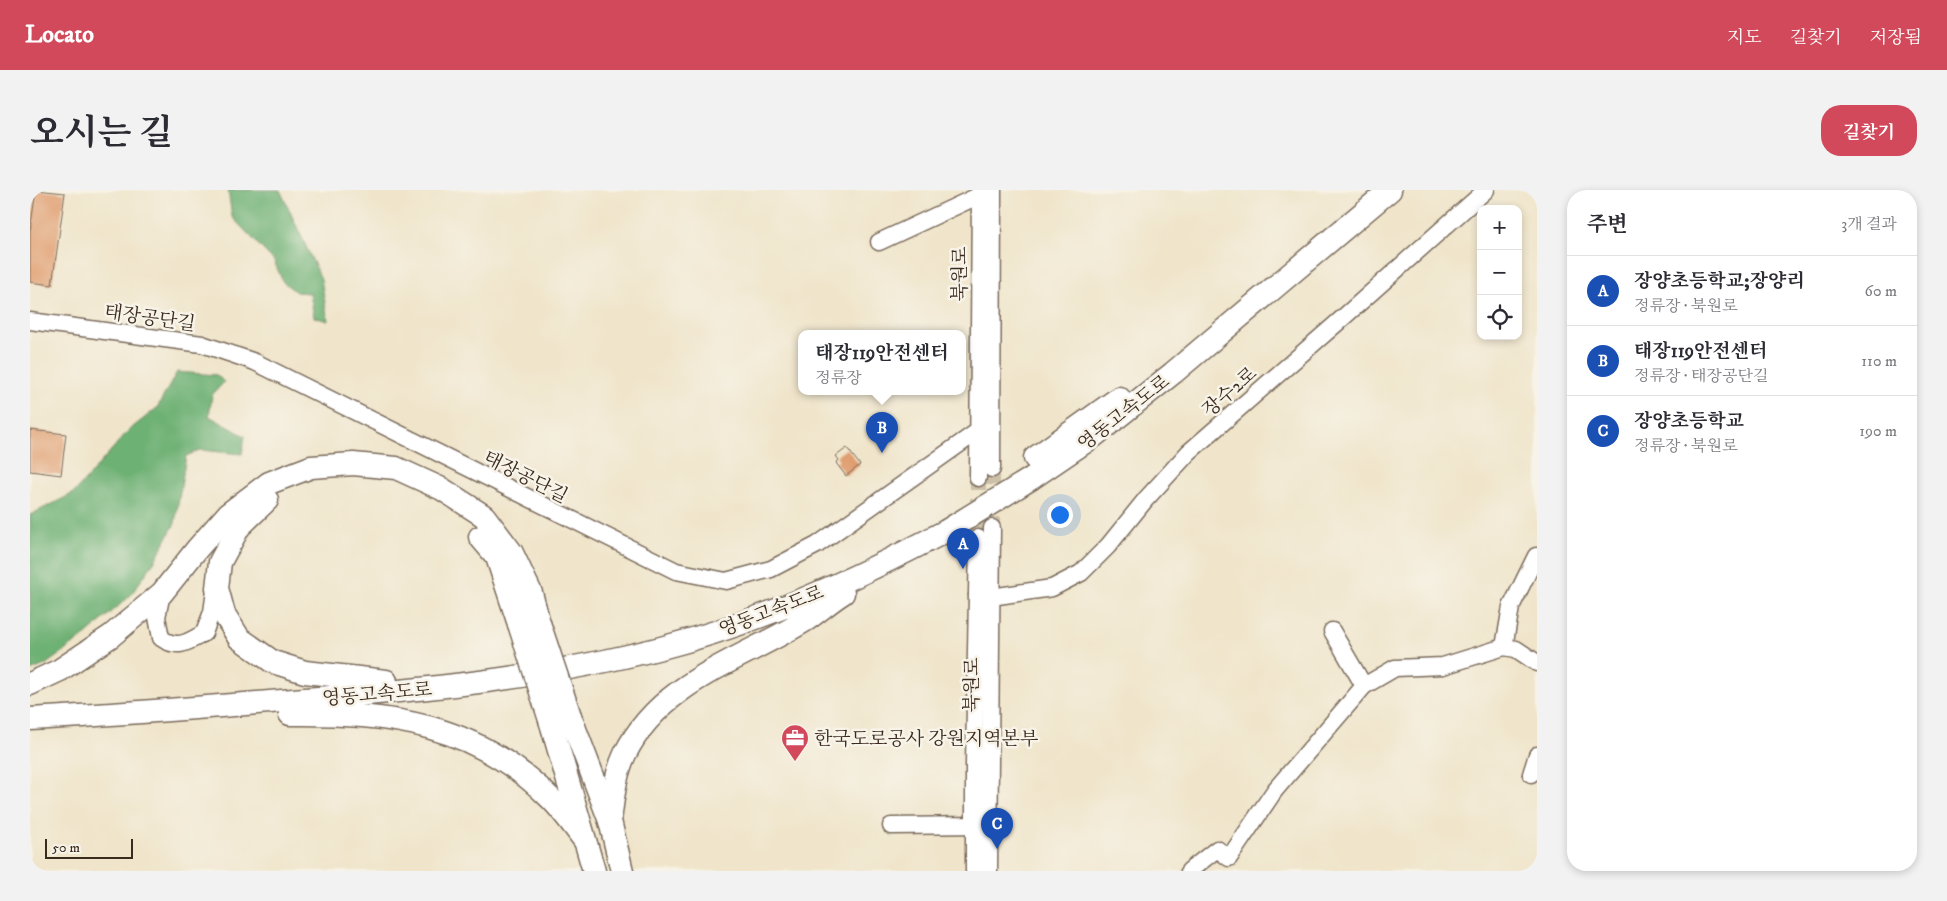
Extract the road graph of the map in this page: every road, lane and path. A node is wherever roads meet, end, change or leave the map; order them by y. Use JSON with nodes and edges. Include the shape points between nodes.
{"nodes":[{"id":1,"x":1367,"y":190,"type":"edge"},
{"id":2,"x":1390,"y":190,"type":"edge"},
{"id":3,"x":1486,"y":190,"type":"edge"},
{"id":4,"x":986,"y":192,"type":"edge"},
{"id":5,"x":879,"y":242,"type":"dead end"},
{"id":6,"x":30,"y":321,"type":"edge"},
{"id":7,"x":985,"y":431,"type":"junction"},
{"id":8,"x":992,"y":469,"type":"tunnel mouth"},
{"id":9,"x":1028,"y":473,"type":"junction"},
{"id":10,"x":978,"y":478,"type":"tunnel mouth"},
{"id":11,"x":944,"y":525,"type":"junction"},
{"id":12,"x":992,"y":528,"type":"tunnel mouth"},
{"id":13,"x":978,"y":538,"type":"tunnel mouth"},
{"id":14,"x":1536,"y":556,"type":"edge"},
{"id":15,"x":220,"y":562,"type":"junction"},
{"id":16,"x":878,"y":566,"type":"junction"},
{"id":17,"x":162,"y":593,"type":"junction"},
{"id":18,"x":984,"y":596,"type":"junction"},
{"id":19,"x":529,"y":624,"type":"junction"},
{"id":20,"x":1332,"y":631,"type":"dead end"},
{"id":21,"x":1504,"y":647,"type":"junction"},
{"id":22,"x":1537,"y":662,"type":"edge"},
{"id":23,"x":386,"y":680,"type":"junction"},
{"id":24,"x":30,"y":684,"type":"edge"},
{"id":25,"x":1364,"y":686,"type":"junction"},
{"id":26,"x":30,"y":707,"type":"edge"},
{"id":27,"x":194,"y":708,"type":"junction"},
{"id":28,"x":30,"y":719,"type":"edge"},
{"id":29,"x":560,"y":719,"type":"junction"},
{"id":30,"x":1537,"y":755,"type":"edge"},
{"id":31,"x":1531,"y":774,"type":"dead end"},
{"id":32,"x":610,"y":821,"type":"junction"},
{"id":33,"x":982,"y":825,"type":"junction"},
{"id":34,"x":892,"y":826,"type":"dead end"},
{"id":35,"x":585,"y":842,"type":"junction"},
{"id":36,"x":594,"y":871,"type":"edge"},
{"id":37,"x":622,"y":871,"type":"edge"},
{"id":38,"x":974,"y":871,"type":"edge"},
{"id":39,"x":989,"y":871,"type":"edge"},
{"id":40,"x":1189,"y":871,"type":"edge"}],
"edges":[{"from":1,"to":9,"type":"highway","name":"영동고속도로"},
{"from":2,"to":9,"type":"highway","name":"영동고속도로","via":[[1094,436]]},
{"from":3,"to":18,"type":"street","name":"장수2로","via":[[1189,452],[1081,573],[1052,588]]},
{"from":4,"to":5,"type":"street"},
{"from":4,"to":7,"type":"street","name":"북원로"},
{"from":6,"to":7,"type":"street","name":"태장공단길","via":[[202,344],[255,362],[676,571],[726,581],[771,569],[817,544]]},
{"from":7,"to":8,"type":"street","name":"북원로"},
{"from":7,"to":10,"type":"street","name":"북원로"},
{"from":9,"to":11,"type":"highway","name":"영동고속도로"},
{"from":11,"to":16,"type":"highway","name":"영동고속도로"},
{"from":11,"to":23,"type":"highway","name":"영동고속도로","via":[[836,574],[722,617],[645,640],[486,670]]},
{"from":12,"to":18,"type":"street","name":"북원로"},
{"from":13,"to":18,"type":"street","name":"북원로"},
{"from":14,"to":21,"type":"street","via":[[1511,607]]},
{"from":15,"to":17,"type":"street","via":[[212,612],[204,633],[185,644],[170,644],[161,638],[157,616]]},
{"from":15,"to":19,"type":"highway","via":[[239,527],[270,498],[312,479],[351,475],[392,480],[435,500],[472,526],[497,557]]},
{"from":15,"to":23,"type":"highway","via":[[217,588],[224,614],[239,638],[273,662],[305,672]]},
{"from":16,"to":27,"type":"highway","name":"영동고속도로","via":[[796,603],[735,625],[663,648],[587,666],[423,690]]},
{"from":16,"to":32,"type":"highway","via":[[806,620],[691,682],[662,705],[641,728],[625,755],[614,785]]},
{"from":17,"to":19,"type":"highway","via":[[228,514],[269,483],[311,467],[353,464],[396,468],[442,489],[484,516],[512,553],[532,594]]},
{"from":17,"to":24,"type":"highway","via":[[111,636],[60,670]]},
{"from":18,"to":33,"type":"street","name":"북원로"},
{"from":19,"to":29,"type":"highway","bridge":true},
{"from":20,"to":25,"type":"street"},
{"from":21,"to":22,"type":"street","via":[[1516,649]]},
{"from":21,"to":25,"type":"street","via":[[1443,666],[1395,668]]},
{"from":23,"to":26,"type":"highway","name":"영동고속도로"},
{"from":25,"to":40,"type":"street","via":[[1275,790],[1229,858],[1217,849]]},
{"from":27,"to":28,"type":"highway","name":"영동고속도로"},
{"from":27,"to":35,"type":"highway","via":[[259,715],[366,715],[440,730],[468,741],[524,774],[551,798]]},
{"from":29,"to":32,"type":"highway"},
{"from":29,"to":35,"type":"highway"},
{"from":30,"to":31,"type":"street"},
{"from":32,"to":37,"type":"highway"},
{"from":33,"to":34,"type":"street"},
{"from":33,"to":38,"type":"street","name":"북원로"},
{"from":33,"to":39,"type":"street","name":"북원로"},
{"from":35,"to":36,"type":"highway"}]}
